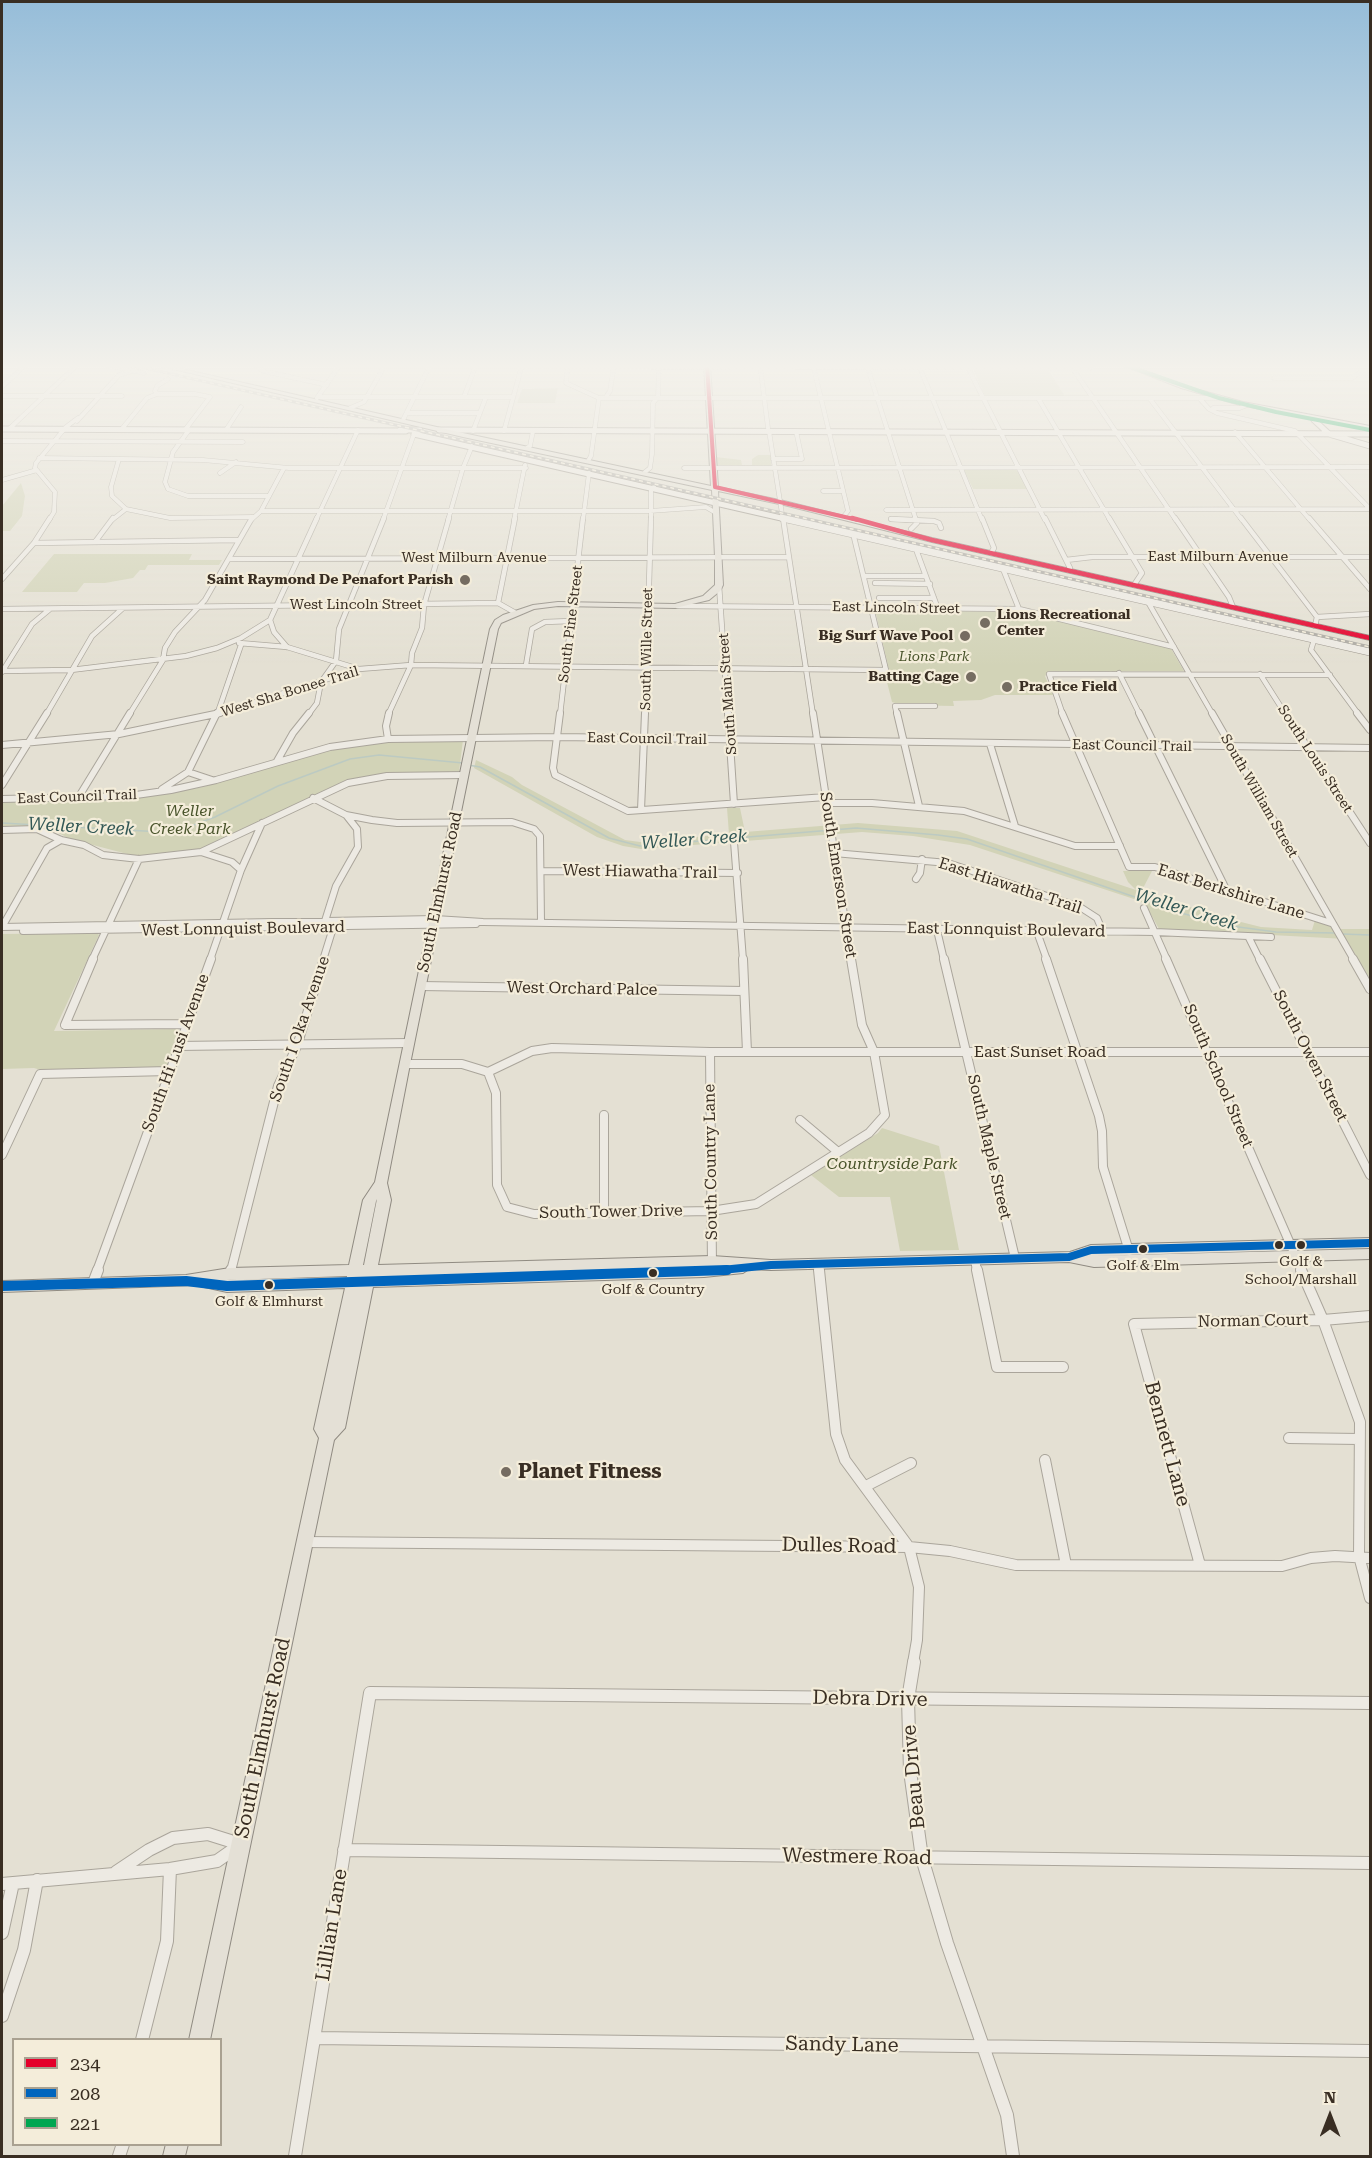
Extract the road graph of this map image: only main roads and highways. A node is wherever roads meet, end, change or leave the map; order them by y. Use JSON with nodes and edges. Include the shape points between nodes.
{"nodes":[{"id":1,"x":547,"y":466,"type":"edge"},
{"id":2,"x":609,"y":466,"type":"edge"},
{"id":3,"x":714,"y":466,"type":"edge"},
{"id":4,"x":715,"y":487,"type":"junction"},
{"id":5,"x":652,"y":488,"type":"junction"},
{"id":6,"x":715,"y":503,"type":"junction"},
{"id":7,"x":514,"y":612,"type":"joint"},
{"id":8,"x":1371,"y":638,"type":"edge"},
{"id":9,"x":1371,"y":653,"type":"edge"},
{"id":10,"x":1371,"y":1243,"type":"edge"},
{"id":11,"x":1292,"y":1251,"type":"junction"},
{"id":12,"x":1371,"y":1254,"type":"edge"},
{"id":13,"x":361,"y":1276,"type":"junction"},
{"id":14,"x":186,"y":1281,"type":"junction"},
{"id":15,"x":2,"y":1286,"type":"edge"},
{"id":16,"x":199,"y":2038,"type":"edge"}],
"edges":[{"from":1,"to":5,"type":"main road"},
{"from":2,"to":4,"type":"main road"},
{"from":3,"to":4,"type":"main road","name":"South Main Street"},
{"from":4,"to":6,"type":"main road","name":"South Main Street"},
{"from":4,"to":8,"type":"main road","via":[[846,513],[991,553],[1134,585],[1316,621]]},
{"from":5,"to":6,"type":"main road"},
{"from":5,"to":6,"type":"main road"},
{"from":6,"to":7,"type":"main road","name":"South Main Street","via":[[719,585],[706,598],[675,606],[573,604]]},
{"from":6,"to":9,"type":"main road"},
{"from":7,"to":13,"type":"main road","name":"South Elmhurst Road","via":[[494,628],[381,1183],[384,1200]]},
{"from":10,"to":11,"type":"main road"},
{"from":11,"to":12,"type":"main road"},
{"from":11,"to":13,"type":"main road","via":[[1130,1255],[1094,1262],[1069,1257],[1016,1258]]},
{"from":13,"to":14,"type":"main road","via":[[230,1274]]},
{"from":13,"to":14,"type":"main road","via":[[227,1286]]},
{"from":13,"to":16,"type":"main road","name":"South Elmhurst Road","via":[[337,1428],[327,1437]]},
{"from":14,"to":15,"type":"main road"}]}
